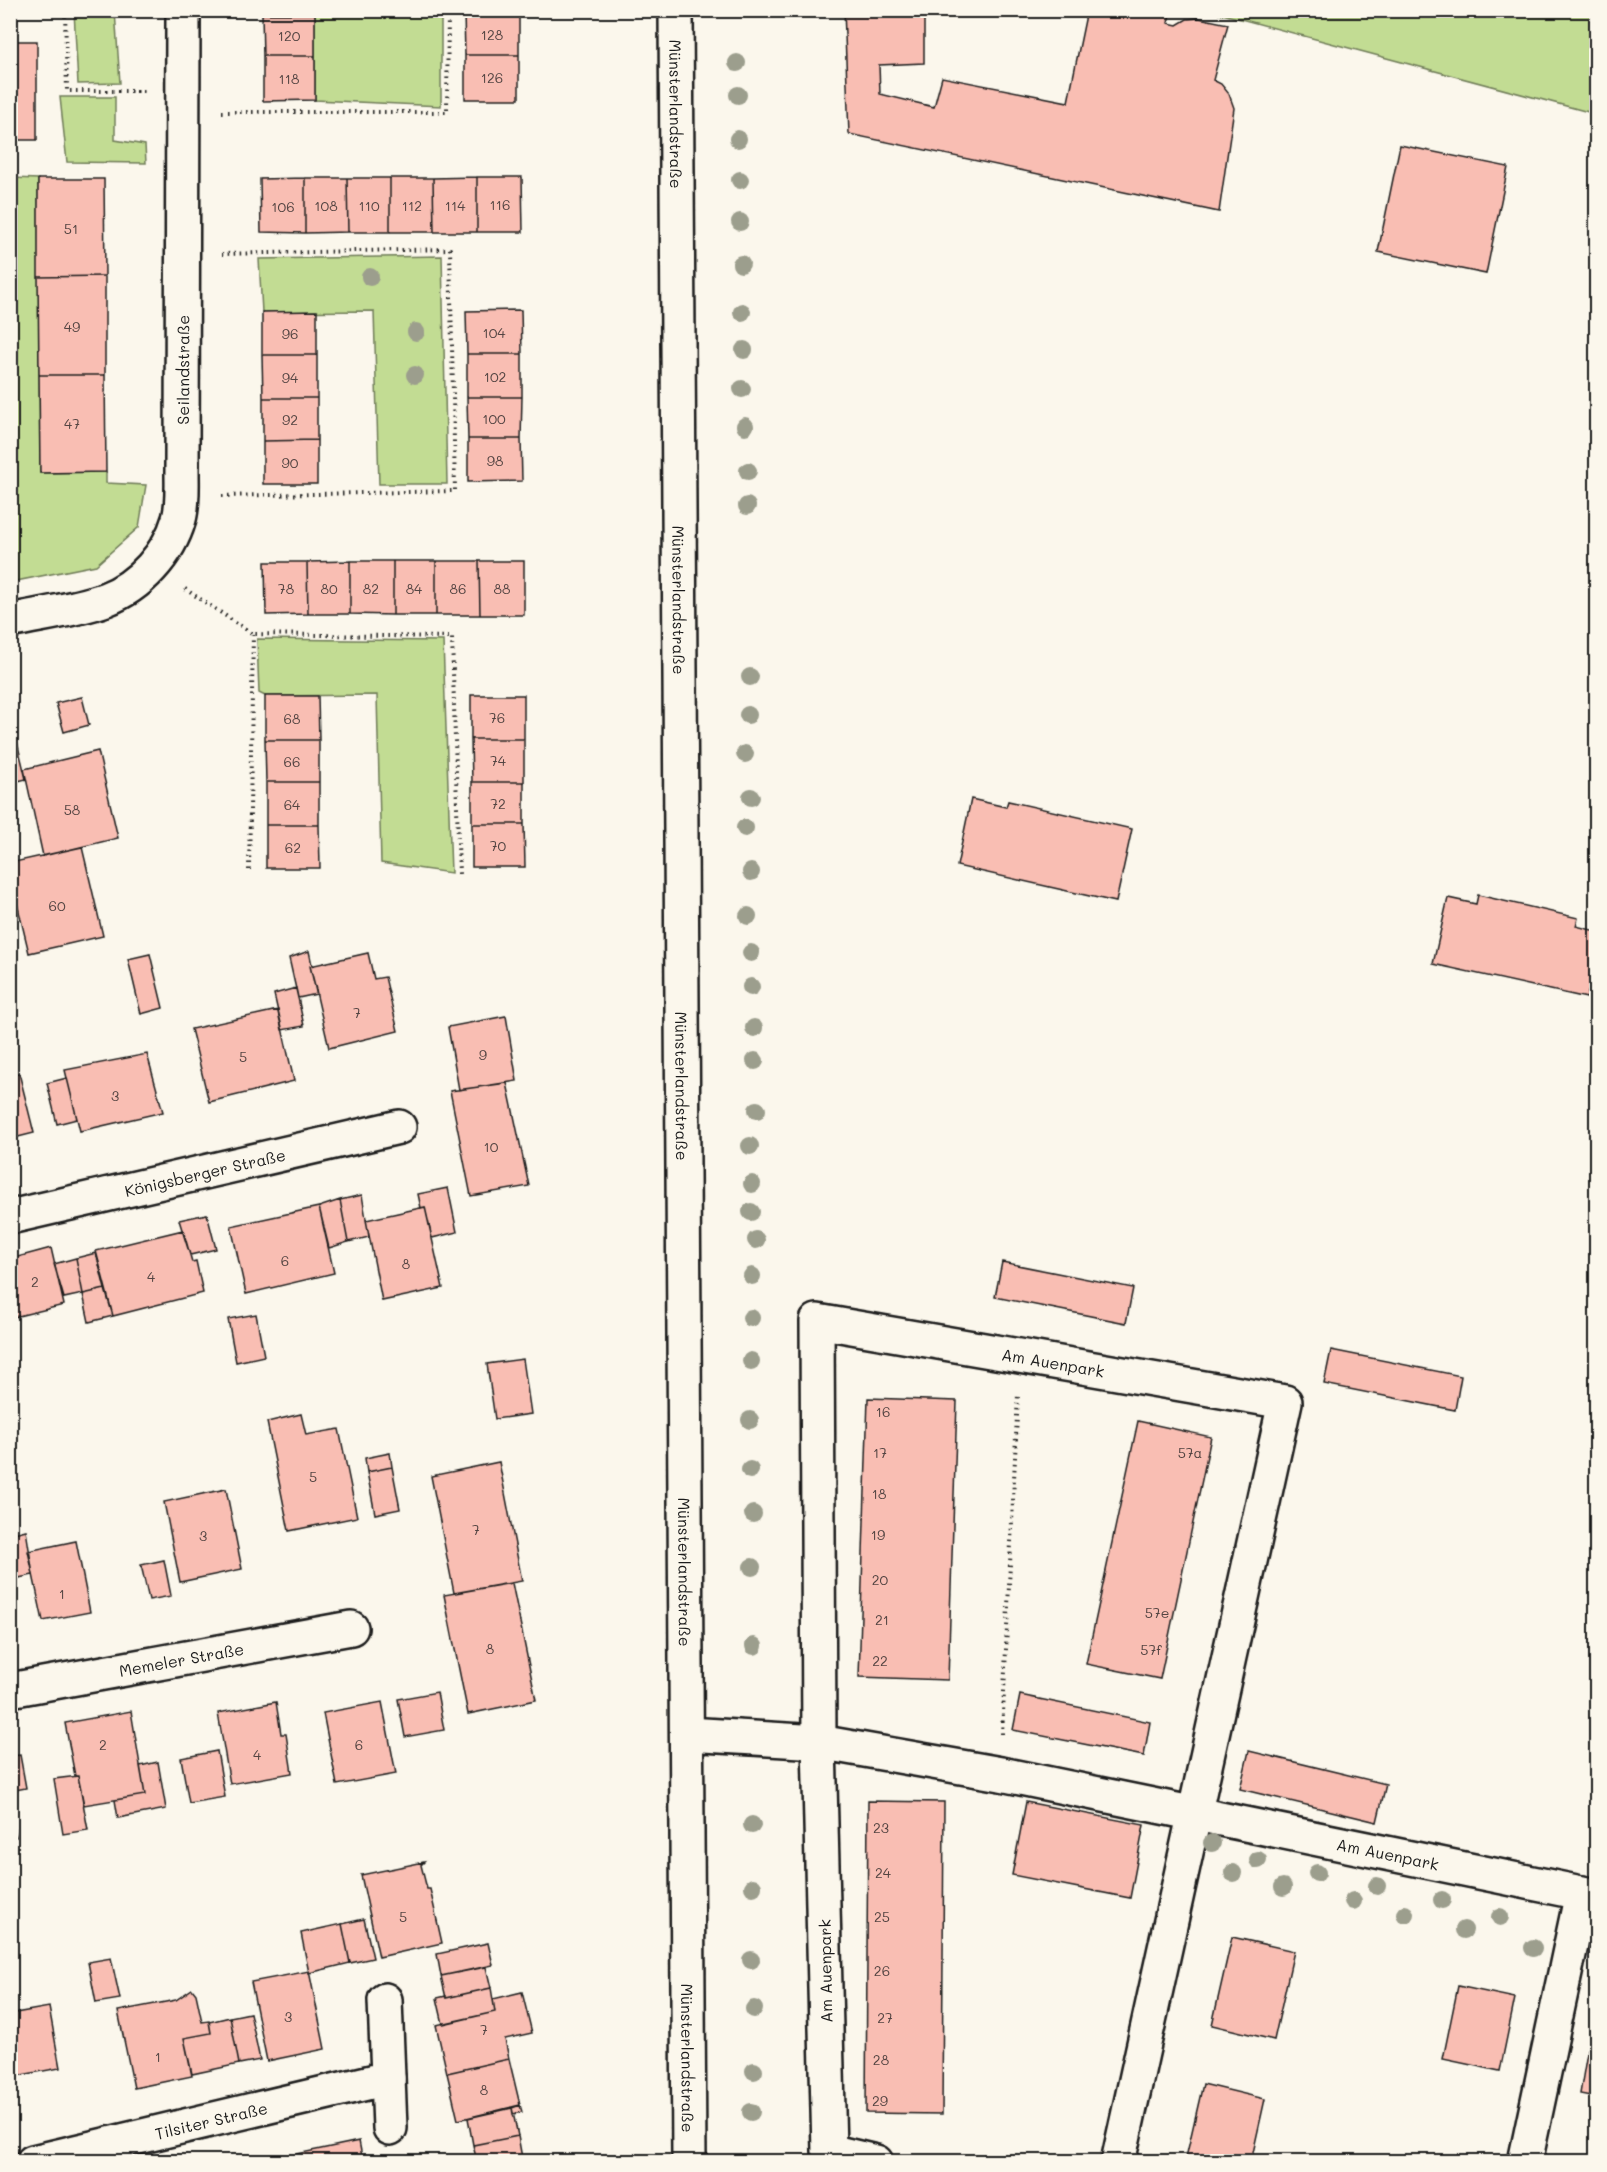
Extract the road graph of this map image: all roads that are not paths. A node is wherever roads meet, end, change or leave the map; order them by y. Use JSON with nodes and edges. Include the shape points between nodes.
{"nodes":[{"id":1,"x":183,"y":10,"type":"edge"},
{"id":2,"x":676,"y":10,"type":"edge"},
{"id":3,"x":10,"y":621,"type":"edge"},
{"id":4,"x":399,"y":1127,"type":"dead end"},
{"id":5,"x":10,"y":1216,"type":"edge"},
{"id":6,"x":351,"y":1628,"type":"dead end"},
{"id":7,"x":10,"y":1690,"type":"edge"},
{"id":8,"x":687,"y":1734,"type":"junction"},
{"id":9,"x":819,"y":1742,"type":"junction"},
{"id":10,"x":1196,"y":1815,"type":"junction"},
{"id":11,"x":1589,"y":1895,"type":"edge"},
{"id":12,"x":385,"y":2000,"type":"dead end"},
{"id":13,"x":388,"y":2078,"type":"junction"},
{"id":14,"x":390,"y":2128,"type":"dead end"},
{"id":15,"x":33,"y":2162,"type":"edge"},
{"id":16,"x":689,"y":2162,"type":"edge"},
{"id":17,"x":876,"y":2162,"type":"edge"},
{"id":18,"x":1118,"y":2162,"type":"edge"},
{"id":19,"x":1525,"y":2162,"type":"edge"}],
"edges":[{"from":1,"to":3,"type":"street","name":"Seilandstraße","via":[[180,518],[152,567],[131,585],[106,599]]},
{"from":2,"to":8,"type":"street","name":"Münsterlandstraße"},
{"from":4,"to":5,"type":"street","name":"Königsberger Straße"},
{"from":6,"to":7,"type":"street","name":"Memeler Straße"},
{"from":8,"to":9,"type":"street","name":"Am Auenpark"},
{"from":8,"to":16,"type":"street","name":"Münsterlandstraße"},
{"from":9,"to":10,"type":"street","name":"Am Auenpark"},
{"from":9,"to":10,"type":"street","name":"Am Auenpark","via":[[817,1321],[1285,1402]]},
{"from":9,"to":17,"type":"street","name":"Am Auenpark","via":[[829,2151]]},
{"from":10,"to":11,"type":"street","name":"Am Auenpark"},
{"from":10,"to":18,"type":"street","name":"Am Auenpark"},
{"from":11,"to":19,"type":"street","name":"Am Auenpark"},
{"from":12,"to":13,"type":"street"},
{"from":13,"to":14,"type":"street"},
{"from":13,"to":15,"type":"street","name":"Tilsiter Straße"}]}
